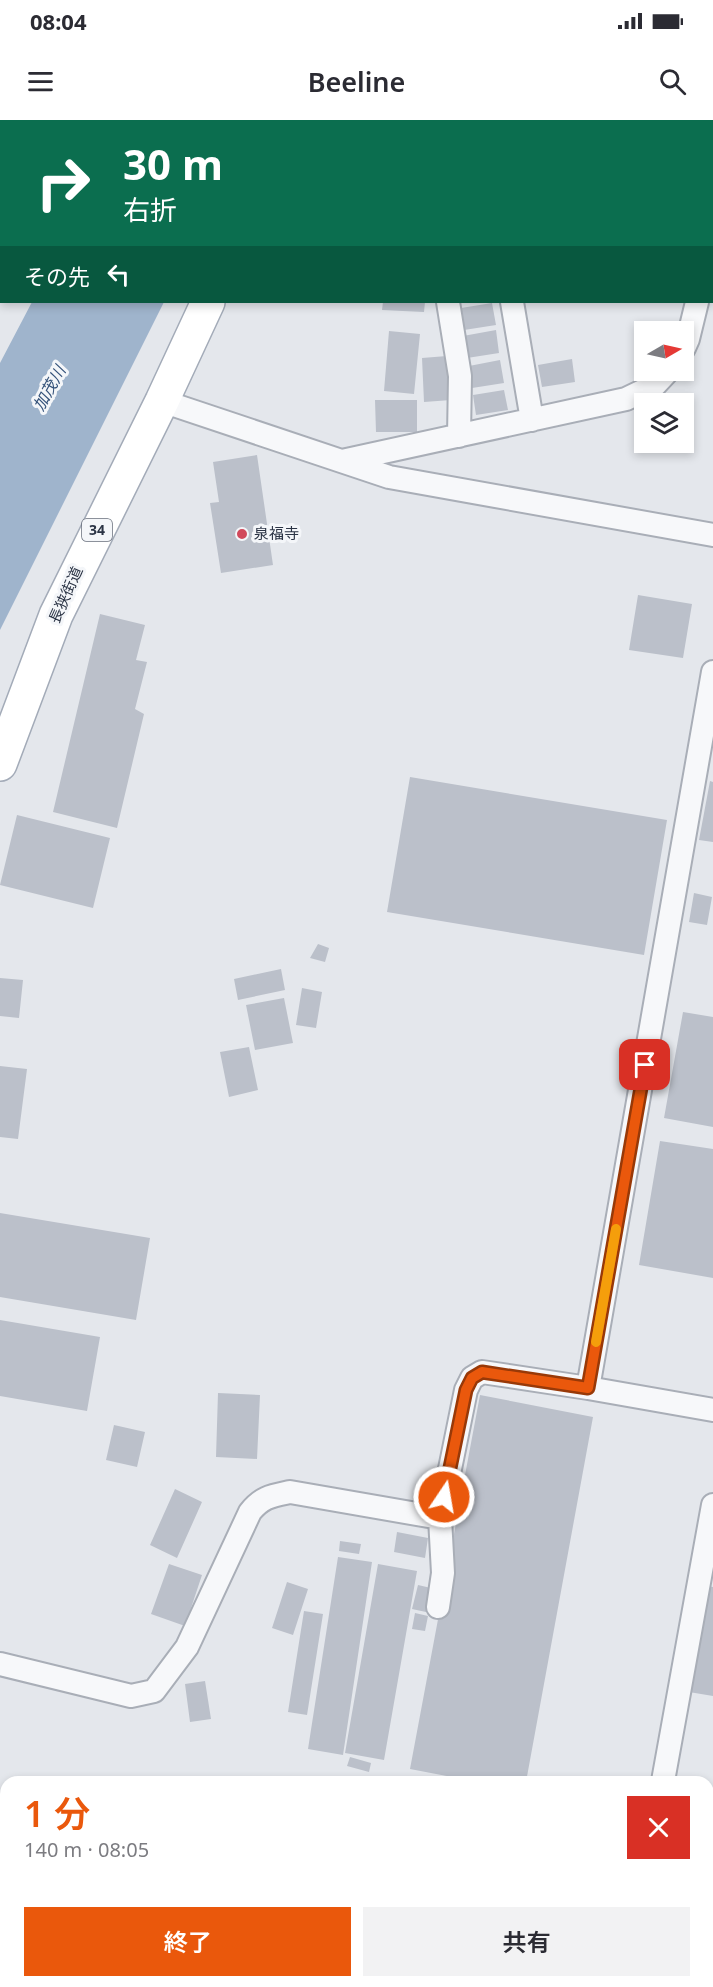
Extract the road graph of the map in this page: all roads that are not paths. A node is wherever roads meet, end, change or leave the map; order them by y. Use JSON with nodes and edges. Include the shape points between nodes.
{"nodes":[{"id":1,"x":208,"y":303,"type":"edge"},
{"id":2,"x":448,"y":303,"type":"edge"},
{"id":3,"x":512,"y":303,"type":"edge"},
{"id":4,"x":697,"y":303,"type":"edge"},
{"id":5,"x":692,"y":321,"type":"edge"},
{"id":6,"x":659,"y":381,"type":"edge"},
{"id":7,"x":162,"y":401,"type":"junction"},
{"id":8,"x":532,"y":420,"type":"junction"},
{"id":9,"x":459,"y":436,"type":"junction"},
{"id":10,"x":342,"y":460,"type":"junction"},
{"id":11,"x":713,"y":535,"type":"edge"},
{"id":12,"x":713,"y":672,"type":"edge"},
{"id":13,"x":0,"y":764,"type":"edge"},
{"id":14,"x":588,"y":1388,"type":"junction"},
{"id":15,"x":713,"y":1410,"type":"edge"},
{"id":16,"x":713,"y":1505,"type":"edge"},
{"id":17,"x":440,"y":1518,"type":"junction"},
{"id":18,"x":438,"y":1607,"type":"dead end"},
{"id":19,"x":0,"y":1664,"type":"edge"},
{"id":20,"x":664,"y":1776,"type":"edge"}],
"edges":[{"from":1,"to":7,"type":"main road","name":"長狭街道","number":"34"},
{"from":2,"to":9,"type":"street","via":[[460,376]]},
{"from":3,"to":8,"type":"street"},
{"from":4,"to":5,"type":"street"},
{"from":6,"to":8,"type":"street","via":[[626,399]]},
{"from":7,"to":10,"type":"street"},
{"from":7,"to":13,"type":"main road","name":"長狭街道","number":"34","via":[[56,615]]},
{"from":8,"to":9,"type":"street"},
{"from":9,"to":10,"type":"street"},
{"from":10,"to":11,"type":"street","via":[[389,477]]},
{"from":12,"to":14,"type":"street"},
{"from":14,"to":15,"type":"street"},
{"from":14,"to":17,"type":"street","via":[[482,1372],[472,1378],[466,1390]]},
{"from":16,"to":20,"type":"street"},
{"from":17,"to":18,"type":"street","via":[[443,1573]]},
{"from":17,"to":19,"type":"street","via":[[290,1492],[259,1502],[250,1512],[187,1647],[154,1691],[130,1696]]}]}
